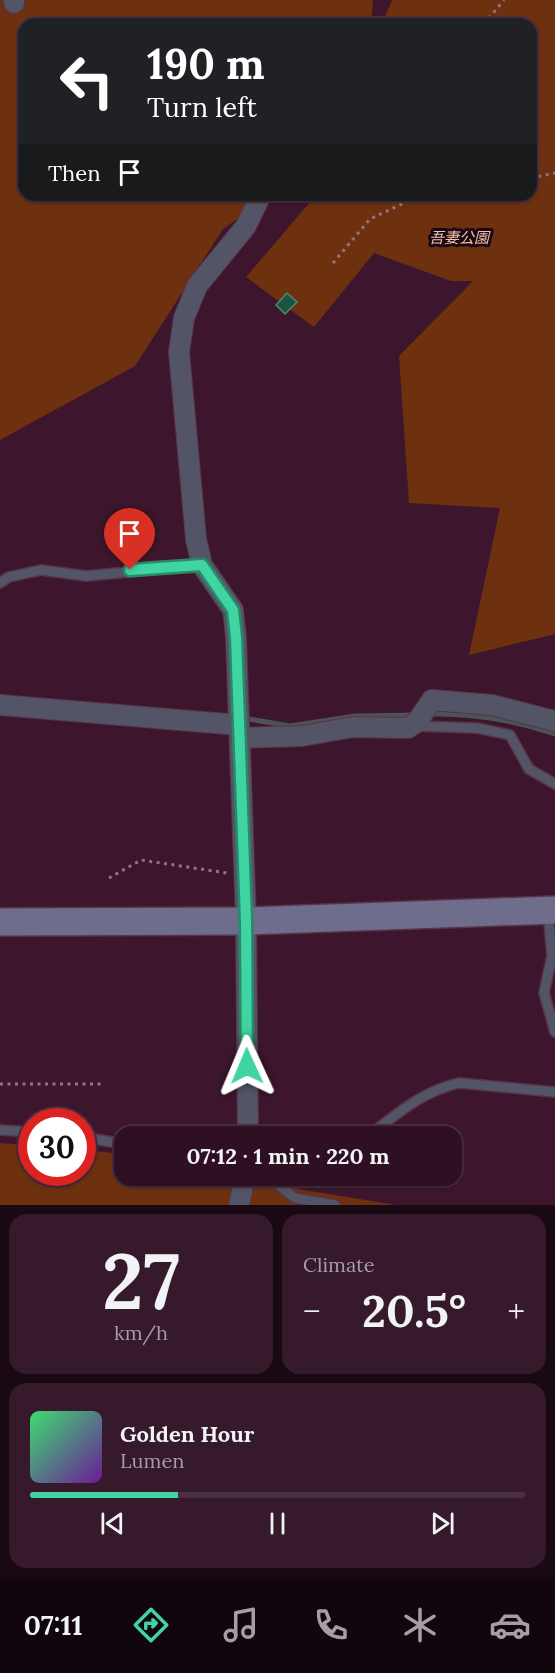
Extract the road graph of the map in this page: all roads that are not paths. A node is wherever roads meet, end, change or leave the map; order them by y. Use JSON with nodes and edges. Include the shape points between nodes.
{"nodes":[{"id":1,"x":258,"y":201,"type":"edge"},
{"id":2,"x":202,"y":565,"type":"junction"},
{"id":3,"x":0,"y":583,"type":"edge"},
{"id":4,"x":0,"y":705,"type":"edge"},
{"id":5,"x":418,"y":719,"type":"junction"},
{"id":6,"x":555,"y":721,"type":"edge"},
{"id":7,"x":240,"y":732,"type":"junction"},
{"id":8,"x":555,"y":784,"type":"edge"},
{"id":9,"x":551,"y":910,"type":"edge"},
{"id":10,"x":246,"y":921,"type":"junction"},
{"id":11,"x":0,"y":922,"type":"edge"},
{"id":12,"x":555,"y":1032,"type":"edge"},
{"id":13,"x":555,"y":1092,"type":"edge"},
{"id":14,"x":248,"y":1126,"type":"edge"},
{"id":15,"x":381,"y":1126,"type":"edge"},
{"id":16,"x":0,"y":1130,"type":"edge"},
{"id":17,"x":18,"y":1131,"type":"edge"},
{"id":18,"x":96,"y":1139,"type":"edge"},
{"id":19,"x":114,"y":1142,"type":"edge"},
{"id":20,"x":243,"y":1186,"type":"edge"},
{"id":21,"x":280,"y":1186,"type":"edge"},
{"id":22,"x":239,"y":1205,"type":"edge"},
{"id":23,"x":335,"y":1205,"type":"edge"}],
"edges":[{"from":1,"to":2,"type":"street","via":[[246,226],[197,286],[184,318],[179,352],[196,539]]},
{"from":2,"to":3,"type":"lane","via":[[86,576],[41,570]]},
{"from":2,"to":7,"type":"street","via":[[233,610]]},
{"from":4,"to":7,"type":"street"},
{"from":5,"to":6,"type":"street","via":[[432,700],[492,705]]},
{"from":5,"to":7,"type":"street","via":[[302,736]]},
{"from":5,"to":8,"type":"lane","via":[[510,735],[529,770]]},
{"from":7,"to":10,"type":"street"},
{"from":9,"to":10,"type":"street"},
{"from":9,"to":12,"type":"lane","via":[[552,956],[544,993]]},
{"from":10,"to":11,"type":"street"},
{"from":10,"to":14,"type":"street"},
{"from":13,"to":15,"type":"lane","via":[[459,1083],[417,1099]]},
{"from":16,"to":17,"type":"lane"},
{"from":18,"to":19,"type":"lane"},
{"from":20,"to":22,"type":"street"},
{"from":21,"to":23,"type":"lane","via":[[295,1198]]}]}
